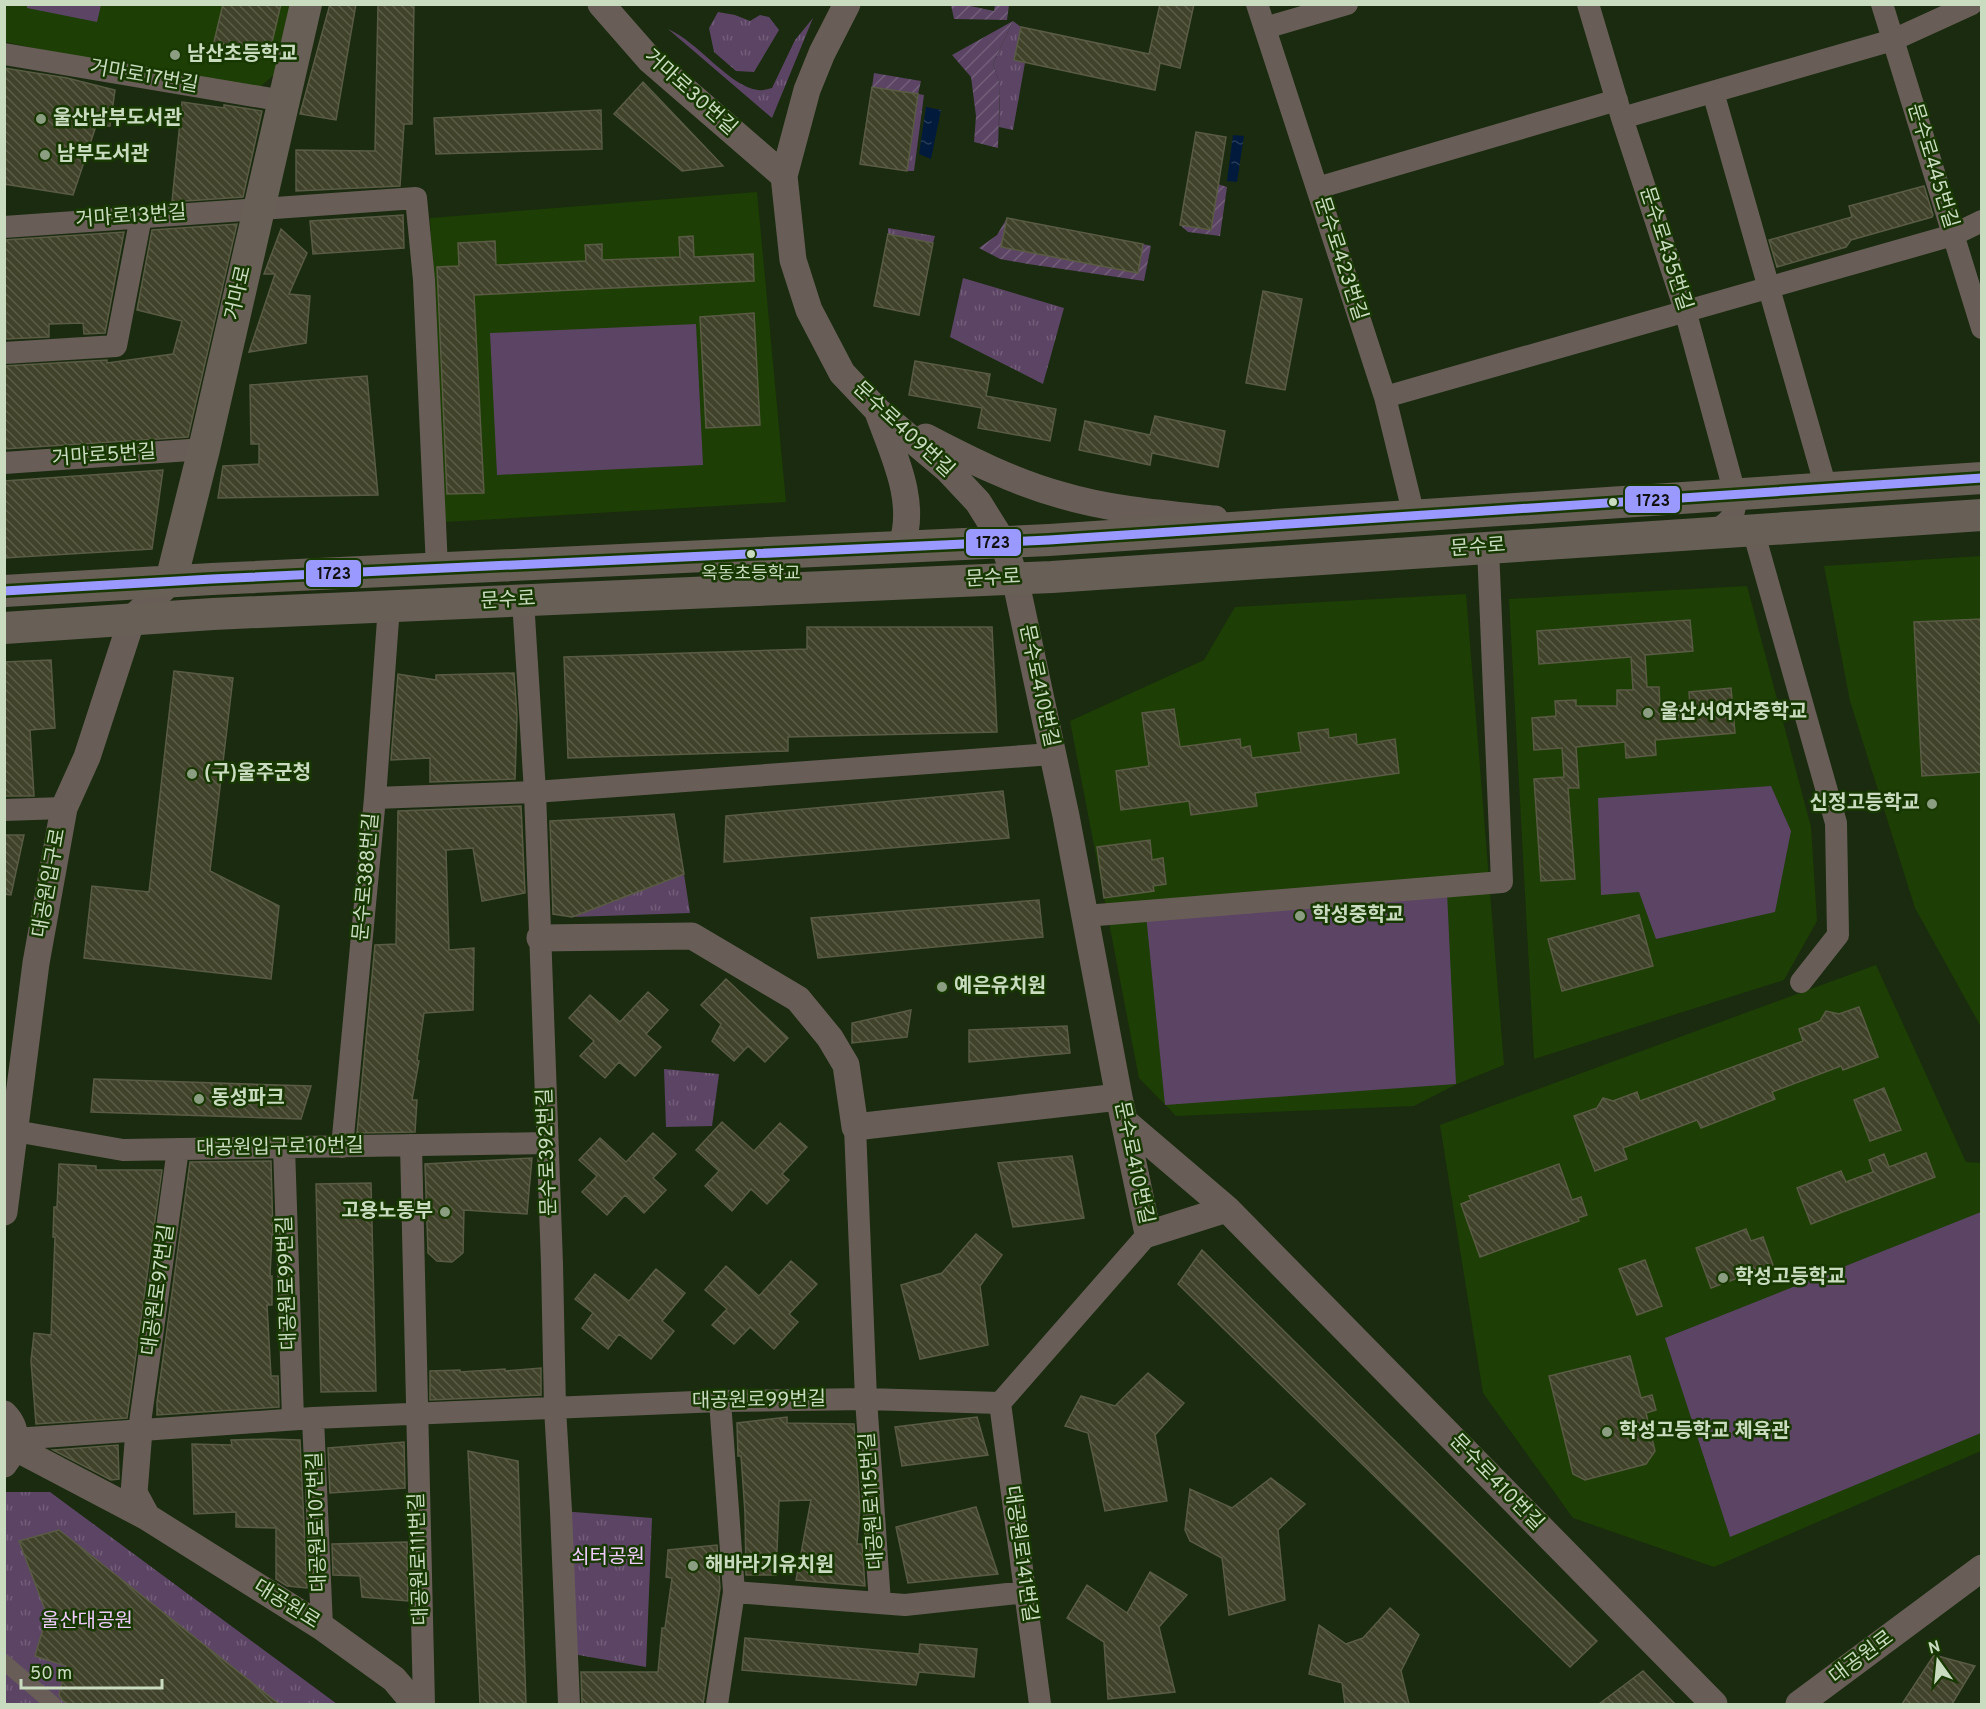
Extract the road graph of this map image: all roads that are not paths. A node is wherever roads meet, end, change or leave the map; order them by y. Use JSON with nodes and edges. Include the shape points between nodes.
{"nodes":[{"id":1,"x":306,"y":4,"type":"edge"},
{"id":2,"x":601,"y":4,"type":"edge"},
{"id":3,"x":847,"y":4,"type":"edge"},
{"id":4,"x":1257,"y":4,"type":"edge"},
{"id":5,"x":1347,"y":4,"type":"edge"},
{"id":6,"x":1588,"y":4,"type":"edge"},
{"id":7,"x":1882,"y":4,"type":"edge"},
{"id":8,"x":1972,"y":4,"type":"edge"},
{"id":9,"x":1265,"y":28,"type":"junction"},
{"id":10,"x":1893,"y":40,"type":"junction"},
{"id":11,"x":4,"y":54,"type":"edge"},
{"id":12,"x":1713,"y":92,"type":"junction"},
{"id":13,"x":284,"y":101,"type":"junction"},
{"id":14,"x":1619,"y":109,"type":"junction"},
{"id":15,"x":784,"y":176,"type":"junction"},
{"id":16,"x":1317,"y":188,"type":"junction"},
{"id":17,"x":258,"y":208,"type":"junction"},
{"id":18,"x":141,"y":217,"type":"junction"},
{"id":19,"x":1982,"y":221,"type":"edge"},
{"id":20,"x":4,"y":227,"type":"edge"},
{"id":21,"x":1953,"y":235,"type":"junction"},
{"id":22,"x":1767,"y":287,"type":"junction"},
{"id":23,"x":1685,"y":310,"type":"junction"},
{"id":24,"x":1982,"y":328,"type":"edge"},
{"id":25,"x":4,"y":353,"type":"edge"},
{"id":26,"x":1385,"y":397,"type":"junction"},
{"id":27,"x":878,"y":411,"type":"junction"},
{"id":28,"x":204,"y":449,"type":"junction"},
{"id":29,"x":4,"y":463,"type":"edge"},
{"id":30,"x":1982,"y":478,"type":"edge"},
{"id":31,"x":1902,"y":483,"type":"junction"},
{"id":32,"x":1826,"y":488,"type":"junction"},
{"id":33,"x":1735,"y":495,"type":"junction"},
{"id":34,"x":1982,"y":515,"type":"edge"},
{"id":35,"x":1414,"y":516,"type":"junction"},
{"id":36,"x":1903,"y":520,"type":"junction"},
{"id":37,"x":1271,"y":525,"type":"junction"},
{"id":38,"x":1753,"y":530,"type":"junction"},
{"id":39,"x":1706,"y":533,"type":"junction"},
{"id":40,"x":1003,"y":542,"type":"junction"},
{"id":41,"x":900,"y":547,"type":"junction"},
{"id":42,"x":1488,"y":548,"type":"junction"},
{"id":43,"x":437,"y":568,"type":"junction"},
{"id":44,"x":1016,"y":578,"type":"junction"},
{"id":45,"x":171,"y":581,"type":"junction"},
{"id":46,"x":4,"y":591,"type":"edge"},
{"id":47,"x":523,"y":600,"type":"junction"},
{"id":48,"x":389,"y":606,"type":"junction"},
{"id":49,"x":132,"y":619,"type":"junction"},
{"id":50,"x":4,"y":628,"type":"edge"},
{"id":51,"x":1052,"y":754,"type":"junction"},
{"id":52,"x":535,"y":792,"type":"junction"},
{"id":53,"x":375,"y":798,"type":"junction"},
{"id":54,"x":64,"y":808,"type":"junction"},
{"id":55,"x":4,"y":810,"type":"edge"},
{"id":56,"x":1085,"y":916,"type":"junction"},
{"id":57,"x":540,"y":938,"type":"junction"},
{"id":58,"x":1801,"y":982,"type":"dead end"},
{"id":59,"x":1122,"y":1110,"type":"junction"},
{"id":60,"x":855,"y":1127,"type":"junction"},
{"id":61,"x":15,"y":1131,"type":"junction"},
{"id":62,"x":547,"y":1143,"type":"junction"},
{"id":63,"x":411,"y":1145,"type":"junction"},
{"id":64,"x":342,"y":1146,"type":"junction"},
{"id":65,"x":284,"y":1148,"type":"junction"},
{"id":66,"x":178,"y":1149,"type":"junction"},
{"id":67,"x":1227,"y":1209,"type":"junction"},
{"id":68,"x":4,"y":1212,"type":"edge"},
{"id":69,"x":1148,"y":1234,"type":"junction"},
{"id":70,"x":866,"y":1399,"type":"junction"},
{"id":71,"x":720,"y":1401,"type":"junction"},
{"id":72,"x":1000,"y":1403,"type":"junction"},
{"id":73,"x":555,"y":1408,"type":"junction"},
{"id":74,"x":4,"y":1414,"type":"edge"},
{"id":75,"x":416,"y":1414,"type":"junction"},
{"id":76,"x":303,"y":1419,"type":"junction"},
{"id":77,"x":139,"y":1430,"type":"junction"},
{"id":78,"x":11,"y":1450,"type":"edge"},
{"id":79,"x":147,"y":1517,"type":"junction"},
{"id":80,"x":1982,"y":1568,"type":"edge"},
{"id":81,"x":734,"y":1592,"type":"junction"},
{"id":82,"x":1026,"y":1592,"type":"junction"},
{"id":83,"x":880,"y":1603,"type":"junction"},
{"id":84,"x":322,"y":1627,"type":"junction"},
{"id":85,"x":4,"y":1662,"type":"edge"},
{"id":86,"x":53,"y":1704,"type":"edge"},
{"id":87,"x":415,"y":1704,"type":"edge"},
{"id":88,"x":424,"y":1704,"type":"edge"},
{"id":89,"x":569,"y":1704,"type":"edge"},
{"id":90,"x":717,"y":1704,"type":"edge"},
{"id":91,"x":1040,"y":1704,"type":"edge"},
{"id":92,"x":1714,"y":1704,"type":"edge"},
{"id":93,"x":1799,"y":1704,"type":"edge"}],
"edges":[{"from":1,"to":13,"type":"main road","name":"거마로"},
{"from":2,"to":15,"type":"street","name":"거마로30번길","via":[[650,60]]},
{"from":3,"to":15,"type":"street","name":"문수로409번길","via":[[807,90]]},
{"from":4,"to":9,"type":"street","name":"문수로423번길"},
{"from":5,"to":9,"type":"street"},
{"from":6,"to":14,"type":"street","name":"문수로435번길"},
{"from":7,"to":10,"type":"street","name":"문수로445번길"},
{"from":8,"to":10,"type":"street"},
{"from":9,"to":16,"type":"street","name":"문수로423번길"},
{"from":10,"to":12,"type":"street"},
{"from":10,"to":21,"type":"street","name":"문수로445번길"},
{"from":11,"to":13,"type":"street","name":"거마로17번길"},
{"from":12,"to":14,"type":"street"},
{"from":12,"to":22,"type":"street"},
{"from":13,"to":17,"type":"main road","name":"거마로"},
{"from":14,"to":16,"type":"street"},
{"from":14,"to":23,"type":"street","name":"문수로435번길"},
{"from":15,"to":27,"type":"street","name":"문수로409번길","via":[[793,260],[809,310],[843,373]]},
{"from":16,"to":26,"type":"street","name":"문수로423번길"},
{"from":17,"to":18,"type":"street","name":"거마로13번길"},
{"from":17,"to":28,"type":"main road","name":"거마로"},
{"from":17,"to":43,"type":"street","name":"거마로13번길","via":[[416,198],[424,280]]},
{"from":18,"to":20,"type":"street","name":"거마로13번길"},
{"from":18,"to":25,"type":"street","via":[[116,345]]},
{"from":19,"to":21,"type":"street"},
{"from":21,"to":22,"type":"street"},
{"from":21,"to":24,"type":"street","name":"문수로445번길"},
{"from":22,"to":23,"type":"street"},
{"from":22,"to":32,"type":"street"},
{"from":23,"to":26,"type":"street"},
{"from":23,"to":33,"type":"street","name":"문수로435번길"},
{"from":26,"to":35,"type":"street","name":"문수로423번길"},
{"from":27,"to":37,"type":"street","via":[[984,466],[1061,495],[1105,506]]},
{"from":27,"to":40,"type":"street","name":"문수로409번길","via":[[948,470],[978,502]]},
{"from":27,"to":41,"type":"street","via":[[904,488],[907,526]]},
{"from":28,"to":29,"type":"street","name":"거마로5번길"},
{"from":28,"to":45,"type":"main road","name":"거마로"},
{"from":30,"to":31,"type":"main road","name":"문수로"},
{"from":31,"to":32,"type":"main road","name":"문수로"},
{"from":31,"to":36,"type":"main road","via":[[1869,491],[1856,504],[1858,512],[1867,517]]},
{"from":32,"to":33,"type":"main road","name":"문수로"},
{"from":33,"to":35,"type":"main road","name":"문수로"},
{"from":33,"to":39,"type":"street","via":[[1730,519]]},
{"from":34,"to":36,"type":"main road","name":"문수로"},
{"from":35,"to":37,"type":"main road","name":"문수로"},
{"from":36,"to":38,"type":"main road","name":"문수로"},
{"from":37,"to":40,"type":"main road","name":"문수로"},
{"from":38,"to":39,"type":"main road","name":"문수로"},
{"from":38,"to":58,"type":"street","via":[[1836,823],[1838,935]]},
{"from":39,"to":42,"type":"main road","name":"문수로"},
{"from":40,"to":41,"type":"main road","name":"문수로"},
{"from":40,"to":44,"type":"street","name":"문수로410번길"},
{"from":41,"to":43,"type":"main road","name":"문수로"},
{"from":42,"to":44,"type":"main road","name":"문수로"},
{"from":42,"to":56,"type":"street","via":[[1502,882]]},
{"from":43,"to":45,"type":"main road","name":"문수로"},
{"from":44,"to":47,"type":"main road","name":"문수로"},
{"from":44,"to":51,"type":"street","name":"문수로410번길"},
{"from":45,"to":46,"type":"main road","name":"문수로"},
{"from":45,"to":49,"type":"street","name":"대공원입구로"},
{"from":47,"to":48,"type":"main road","name":"문수로"},
{"from":47,"to":52,"type":"street","name":"문수로392번길"},
{"from":48,"to":49,"type":"main road","name":"문수로"},
{"from":48,"to":53,"type":"street","name":"문수로388번길"},
{"from":49,"to":50,"type":"main road","name":"문수로"},
{"from":49,"to":54,"type":"street","name":"대공원입구로","via":[[87,757]]},
{"from":51,"to":52,"type":"street"},
{"from":51,"to":56,"type":"street","name":"문수로410번길"},
{"from":52,"to":53,"type":"street"},
{"from":52,"to":57,"type":"street","name":"문수로392번길"},
{"from":53,"to":64,"type":"street","name":"문수로388번길"},
{"from":54,"to":55,"type":"street"},
{"from":54,"to":61,"type":"street","name":"대공원입구로","via":[[36,963]]},
{"from":56,"to":59,"type":"street","name":"문수로410번길"},
{"from":57,"to":60,"type":"street","via":[[693,936],[798,999],[846,1065]]},
{"from":57,"to":62,"type":"street","name":"문수로392번길"},
{"from":59,"to":60,"type":"street"},
{"from":59,"to":67,"type":"street"},
{"from":59,"to":69,"type":"street","name":"문수로410번길"},
{"from":60,"to":70,"type":"street","name":"대공원로115번길"},
{"from":61,"to":66,"type":"street","name":"대공원입구로10번길","via":[[123,1150]]},
{"from":61,"to":68,"type":"street","name":"대공원입구로"},
{"from":62,"to":63,"type":"street","name":"대공원입구로10번길"},
{"from":62,"to":73,"type":"street","name":"문수로392번길"},
{"from":63,"to":64,"type":"street","name":"대공원입구로10번길"},
{"from":63,"to":75,"type":"street","name":"대공원로111번길"},
{"from":64,"to":65,"type":"street","name":"대공원입구로10번길"},
{"from":65,"to":66,"type":"street","name":"대공원입구로10번길"},
{"from":65,"to":76,"type":"street","name":"대공원로99번길"},
{"from":66,"to":77,"type":"street","name":"대공원로97번길"},
{"from":67,"to":69,"type":"street","name":"문수로410번길"},
{"from":67,"to":92,"type":"street","name":"문수로410번길"},
{"from":69,"to":72,"type":"street"},
{"from":70,"to":71,"type":"street","name":"대공원로99번길"},
{"from":70,"to":72,"type":"street","name":"대공원로99번길"},
{"from":70,"to":83,"type":"street","name":"대공원로115번길"},
{"from":71,"to":73,"type":"street","name":"대공원로99번길"},
{"from":71,"to":81,"type":"street"},
{"from":72,"to":82,"type":"street","name":"대공원로141번길"},
{"from":73,"to":75,"type":"street","name":"대공원로99번길"},
{"from":73,"to":89,"type":"street","name":"문수로392번길"},
{"from":74,"to":78,"type":"street","via":[[14,1428]]},
{"from":75,"to":76,"type":"street","name":"대공원로99번길"},
{"from":75,"to":88,"type":"street","name":"대공원로111번길"},
{"from":76,"to":77,"type":"street","name":"대공원로99번길"},
{"from":76,"to":84,"type":"street","name":"대공원로107번길"},
{"from":77,"to":78,"type":"street"},
{"from":77,"to":79,"type":"street","via":[[134,1493]]},
{"from":78,"to":79,"type":"street","name":"대공원로"},
{"from":79,"to":84,"type":"street","name":"대공원로"},
{"from":80,"to":93,"type":"street","name":"대공원로"},
{"from":81,"to":83,"type":"street"},
{"from":81,"to":90,"type":"street"},
{"from":82,"to":83,"type":"street","via":[[904,1605]]},
{"from":82,"to":91,"type":"street","name":"대공원로141번길"},
{"from":84,"to":87,"type":"street","name":"대공원로","via":[[394,1679]]},
{"from":85,"to":86,"type":"street"}]}
